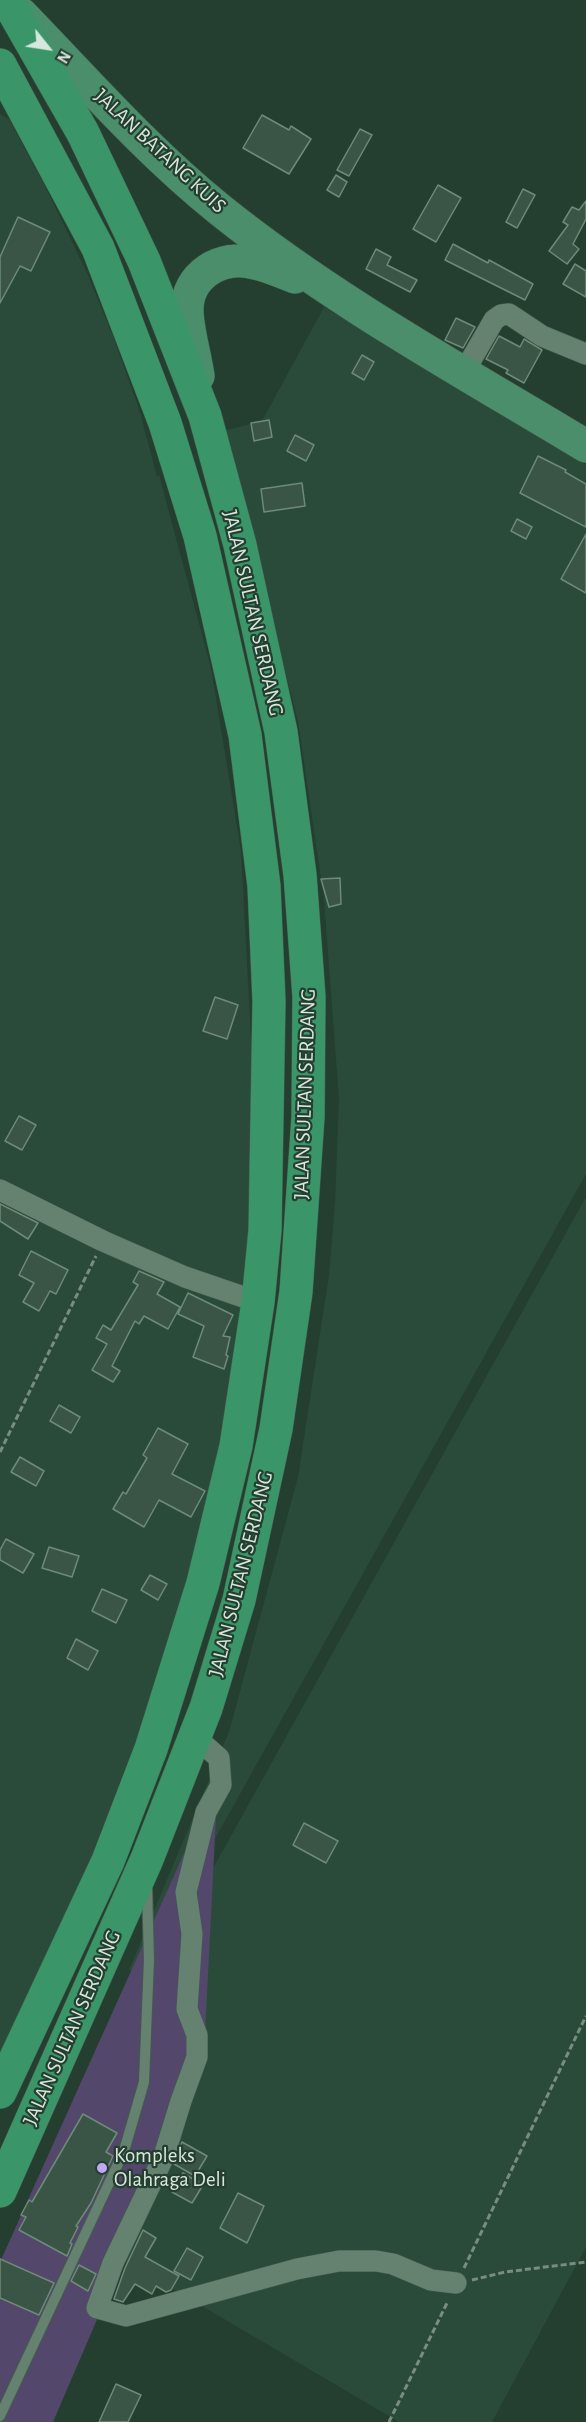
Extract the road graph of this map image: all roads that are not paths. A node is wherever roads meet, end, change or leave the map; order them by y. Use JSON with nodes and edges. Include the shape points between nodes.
{"nodes":[{"id":1,"x":8,"y":0,"type":"edge"},
{"id":2,"x":0,"y":65,"type":"edge"},
{"id":3,"x":325,"y":287,"type":"junction"},
{"id":4,"x":586,"y":354,"type":"edge"},
{"id":5,"x":464,"y":372,"type":"junction"},
{"id":6,"x":205,"y":416,"type":"junction"},
{"id":7,"x":586,"y":446,"type":"edge"},
{"id":8,"x":0,"y":1190,"type":"edge"},
{"id":9,"x":258,"y":1302,"type":"junction"},
{"id":10,"x":195,"y":1737,"type":"junction"},
{"id":11,"x":147,"y":1859,"type":"junction"},
{"id":12,"x":0,"y":2092,"type":"edge"},
{"id":13,"x":0,"y":2191,"type":"edge"},
{"id":14,"x":456,"y":2283,"type":"road end"},
{"id":15,"x":0,"y":2416,"type":"edge"}],
"edges":[{"from":1,"to":3,"type":"main road","name":"JALAN BATANG KUIS","via":[[178,174]]},
{"from":1,"to":6,"type":"highway","name":"JALAN SULTAN SERDANG","via":[[83,133],[140,252]]},
{"from":2,"to":9,"type":"highway","name":"JALAN SULTAN SERDANG","via":[[98,248],[165,423],[200,536],[245,735],[264,886],[269,1001],[265,1230]]},
{"from":3,"to":5,"type":"main road","name":"JALAN BATANG KUIS"},
{"from":3,"to":6,"type":"main road","name":"JALAN BATANG KUIS","via":[[254,262],[220,263],[197,279],[187,310]]},
{"from":4,"to":5,"type":"street","via":[[542,336],[509,314],[501,315],[494,320]]},
{"from":5,"to":7,"type":"main road","name":"JALAN BATANG KUIS"},
{"from":6,"to":10,"type":"highway","name":"JALAN SULTAN SERDANG","via":[[240,545],[281,732],[300,875],[309,997],[308,1117],[296,1292],[276,1429],[239,1600]]},
{"from":8,"to":9,"type":"street","via":[[185,1277]]},
{"from":9,"to":12,"type":"highway","name":"JALAN SULTAN SERDANG","via":[[236,1446],[203,1583],[151,1749],[108,1861]]},
{"from":10,"to":11,"type":"highway","name":"JALAN SULTAN SERDANG"},
{"from":10,"to":14,"type":"street","via":[[219,1758],[222,1785],[206,1812],[186,1892],[192,1934],[187,2009],[197,2035],[197,2057],[164,2156],[113,2263],[97,2308],[126,2316],[339,2261],[393,2264],[431,2280]]},
{"from":11,"to":13,"type":"highway","name":"JALAN SULTAN SERDANG"},
{"from":11,"to":15,"type":"lane","via":[[149,1960],[144,2082],[124,2151]]}]}
